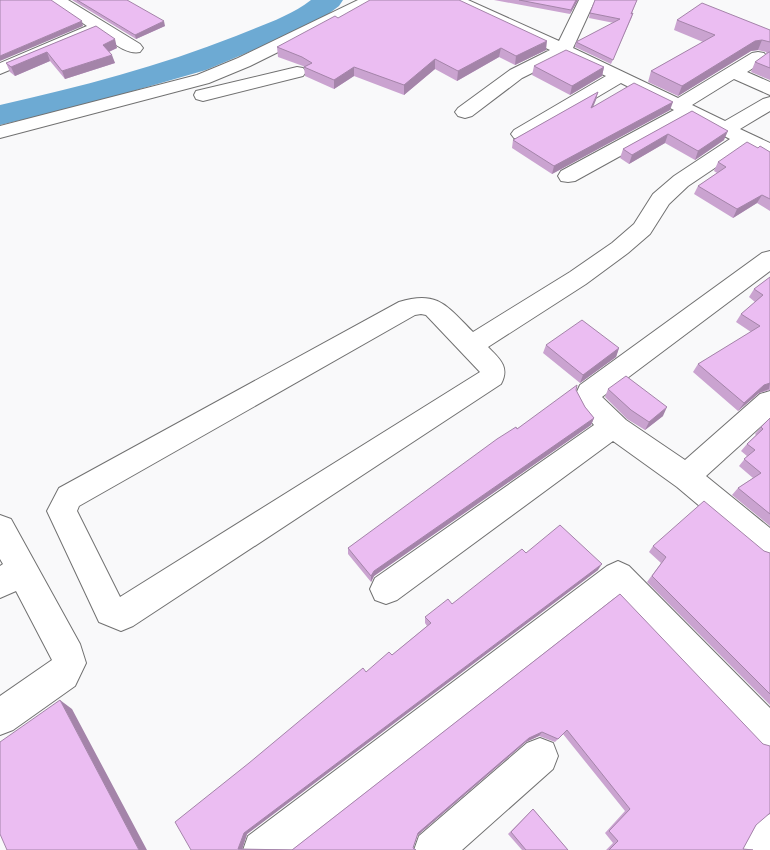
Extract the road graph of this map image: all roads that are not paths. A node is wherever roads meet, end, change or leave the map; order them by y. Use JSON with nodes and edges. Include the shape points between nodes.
{"nodes":[{"id":1,"x":57,"y":0,"type":"edge"},
{"id":2,"x":371,"y":0,"type":"edge"},
{"id":3,"x":455,"y":0,"type":"edge"},
{"id":4,"x":588,"y":0,"type":"edge"},
{"id":5,"x":100,"y":26,"type":"junction"},
{"id":6,"x":134,"y":48,"type":"dead end"},
{"id":7,"x":563,"y":50,"type":"junction"},
{"id":8,"x":0,"y":51,"type":"edge"},
{"id":9,"x":758,"y":57,"type":"edge"},
{"id":10,"x":8,"y":66,"type":"edge"},
{"id":11,"x":297,"y":72,"type":"dead end"},
{"id":12,"x":733,"y":72,"type":"junction"},
{"id":13,"x":620,"y":76,"type":"junction"},
{"id":14,"x":173,"y":88,"type":"junction"},
{"id":15,"x":769,"y":101,"type":"edge"},
{"id":16,"x":684,"y":107,"type":"junction"},
{"id":17,"x":465,"y":112,"type":"dead end"},
{"id":18,"x":726,"y":128,"type":"junction"},
{"id":19,"x":0,"y":132,"type":"edge"},
{"id":20,"x":521,"y":134,"type":"edge"},
{"id":21,"x":745,"y":138,"type":"junction"},
{"id":22,"x":770,"y":151,"type":"edge"},
{"id":23,"x":568,"y":176,"type":"dead end"},
{"id":24,"x":770,"y":259,"type":"edge"},
{"id":25,"x":472,"y":345,"type":"junction"},
{"id":26,"x":770,"y":402,"type":"edge"},
{"id":27,"x":614,"y":426,"type":"junction"},
{"id":28,"x":686,"y":477,"type":"junction"},
{"id":29,"x":0,"y":529,"type":"edge"},
{"id":30,"x":770,"y":546,"type":"edge"},
{"id":31,"x":11,"y":576,"type":"edge"},
{"id":32,"x":386,"y":589,"type":"dead end"},
{"id":33,"x":0,"y":717,"type":"edge"},
{"id":34,"x":770,"y":733,"type":"edge"},
{"id":35,"x":540,"y":756,"type":"dead end"},
{"id":36,"x":770,"y":833,"type":"edge"},
{"id":37,"x":262,"y":850,"type":"edge"},
{"id":38,"x":433,"y":850,"type":"edge"},
{"id":39,"x":756,"y":850,"type":"edge"}],
"edges":[{"from":1,"to":5,"type":"street"},
{"from":2,"to":14,"type":"street","via":[[244,62]]},
{"from":3,"to":7,"type":"street"},
{"from":4,"to":7,"type":"street"},
{"from":5,"to":6,"type":"street"},
{"from":5,"to":10,"type":"street"},
{"from":7,"to":13,"type":"street"},
{"from":7,"to":17,"type":"street","via":[[516,74]]},
{"from":8,"to":10,"type":"street"},
{"from":9,"to":12,"type":"street"},
{"from":11,"to":14,"type":"street","via":[[199,96],[190,96]]},
{"from":12,"to":15,"type":"street"},
{"from":12,"to":16,"type":"street"},
{"from":13,"to":16,"type":"street"},
{"from":13,"to":20,"type":"street"},
{"from":14,"to":19,"type":"street"},
{"from":15,"to":18,"type":"street"},
{"from":16,"to":18,"type":"street"},
{"from":16,"to":23,"type":"street"},
{"from":18,"to":21,"type":"street"},
{"from":21,"to":22,"type":"street"},
{"from":21,"to":25,"type":"street","via":[[681,181],[661,199],[642,229],[620,248]]},
{"from":24,"to":27,"type":"street","via":[[589,392],[592,405]]},
{"from":25,"to":25,"type":"street","via":[[493,368],[489,380],[121,615],[110,612],[62,511],[65,501],[74,492],[408,308],[421,305],[435,310]]},
{"from":26,"to":28,"type":"street"},
{"from":27,"to":28,"type":"street"},
{"from":27,"to":32,"type":"street"},
{"from":28,"to":30,"type":"street"},
{"from":29,"to":31,"type":"street"},
{"from":31,"to":33,"type":"street","via":[[68,656],[69,663],[63,674]]},
{"from":34,"to":37,"type":"street","via":[[618,576]]},
{"from":35,"to":38,"type":"street"},
{"from":36,"to":39,"type":"street"}]}
